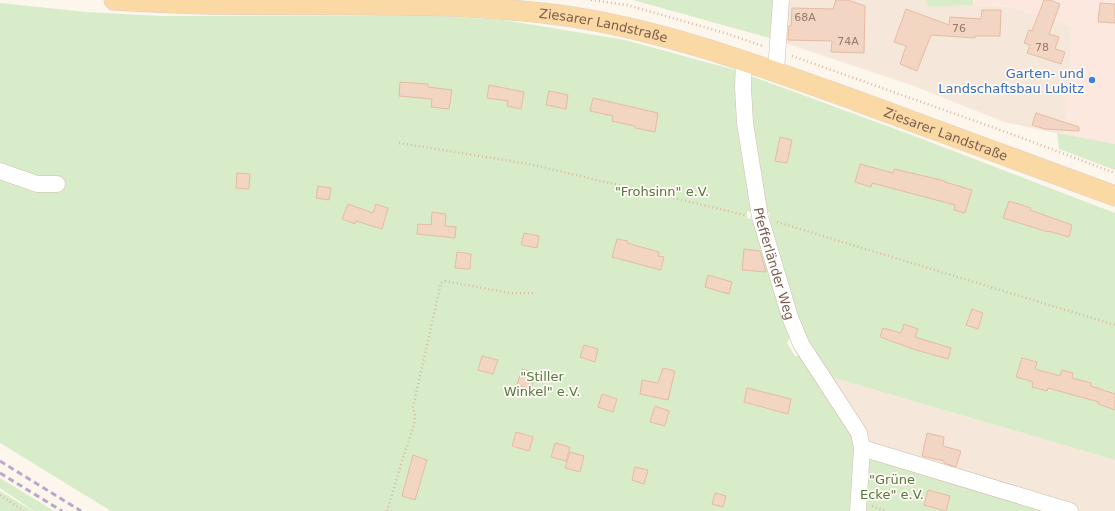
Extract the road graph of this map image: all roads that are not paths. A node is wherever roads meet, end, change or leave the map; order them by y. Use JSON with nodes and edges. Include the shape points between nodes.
{"nodes":[{"id":1,"x":114,"y":0,"type":"edge"},
{"id":2,"x":781,"y":0,"type":"edge"},
{"id":3,"x":744,"y":60,"type":"junction"},
{"id":4,"x":776,"y":72,"type":"junction"},
{"id":5,"x":0,"y":171,"type":"edge"},
{"id":6,"x":58,"y":184,"type":"dead end"},
{"id":7,"x":1115,"y":196,"type":"edge"},
{"id":8,"x":862,"y":448,"type":"junction"},
{"id":9,"x":862,"y":508,"type":"edge"},
{"id":10,"x":1070,"y":511,"type":"edge"}],
"edges":[{"from":1,"to":3,"type":"main road","name":"Ziesarer Landstraße","via":[[203,4],[420,4],[490,7],[561,15],[624,27]]},
{"from":2,"to":4,"type":"street"},
{"from":3,"to":4,"type":"main road","name":"Ziesarer Landstraße"},
{"from":3,"to":8,"type":"street","name":"Pfefferländer Weg","via":[[745,123],[760,217],[790,318],[801,344],[859,433]]},
{"from":4,"to":7,"type":"main road","name":"Ziesarer Landstraße"},
{"from":5,"to":6,"type":"street","via":[[38,184]]},
{"from":8,"to":9,"type":"street","name":"Pfefferländer Weg"},
{"from":8,"to":10,"type":"street"}]}
